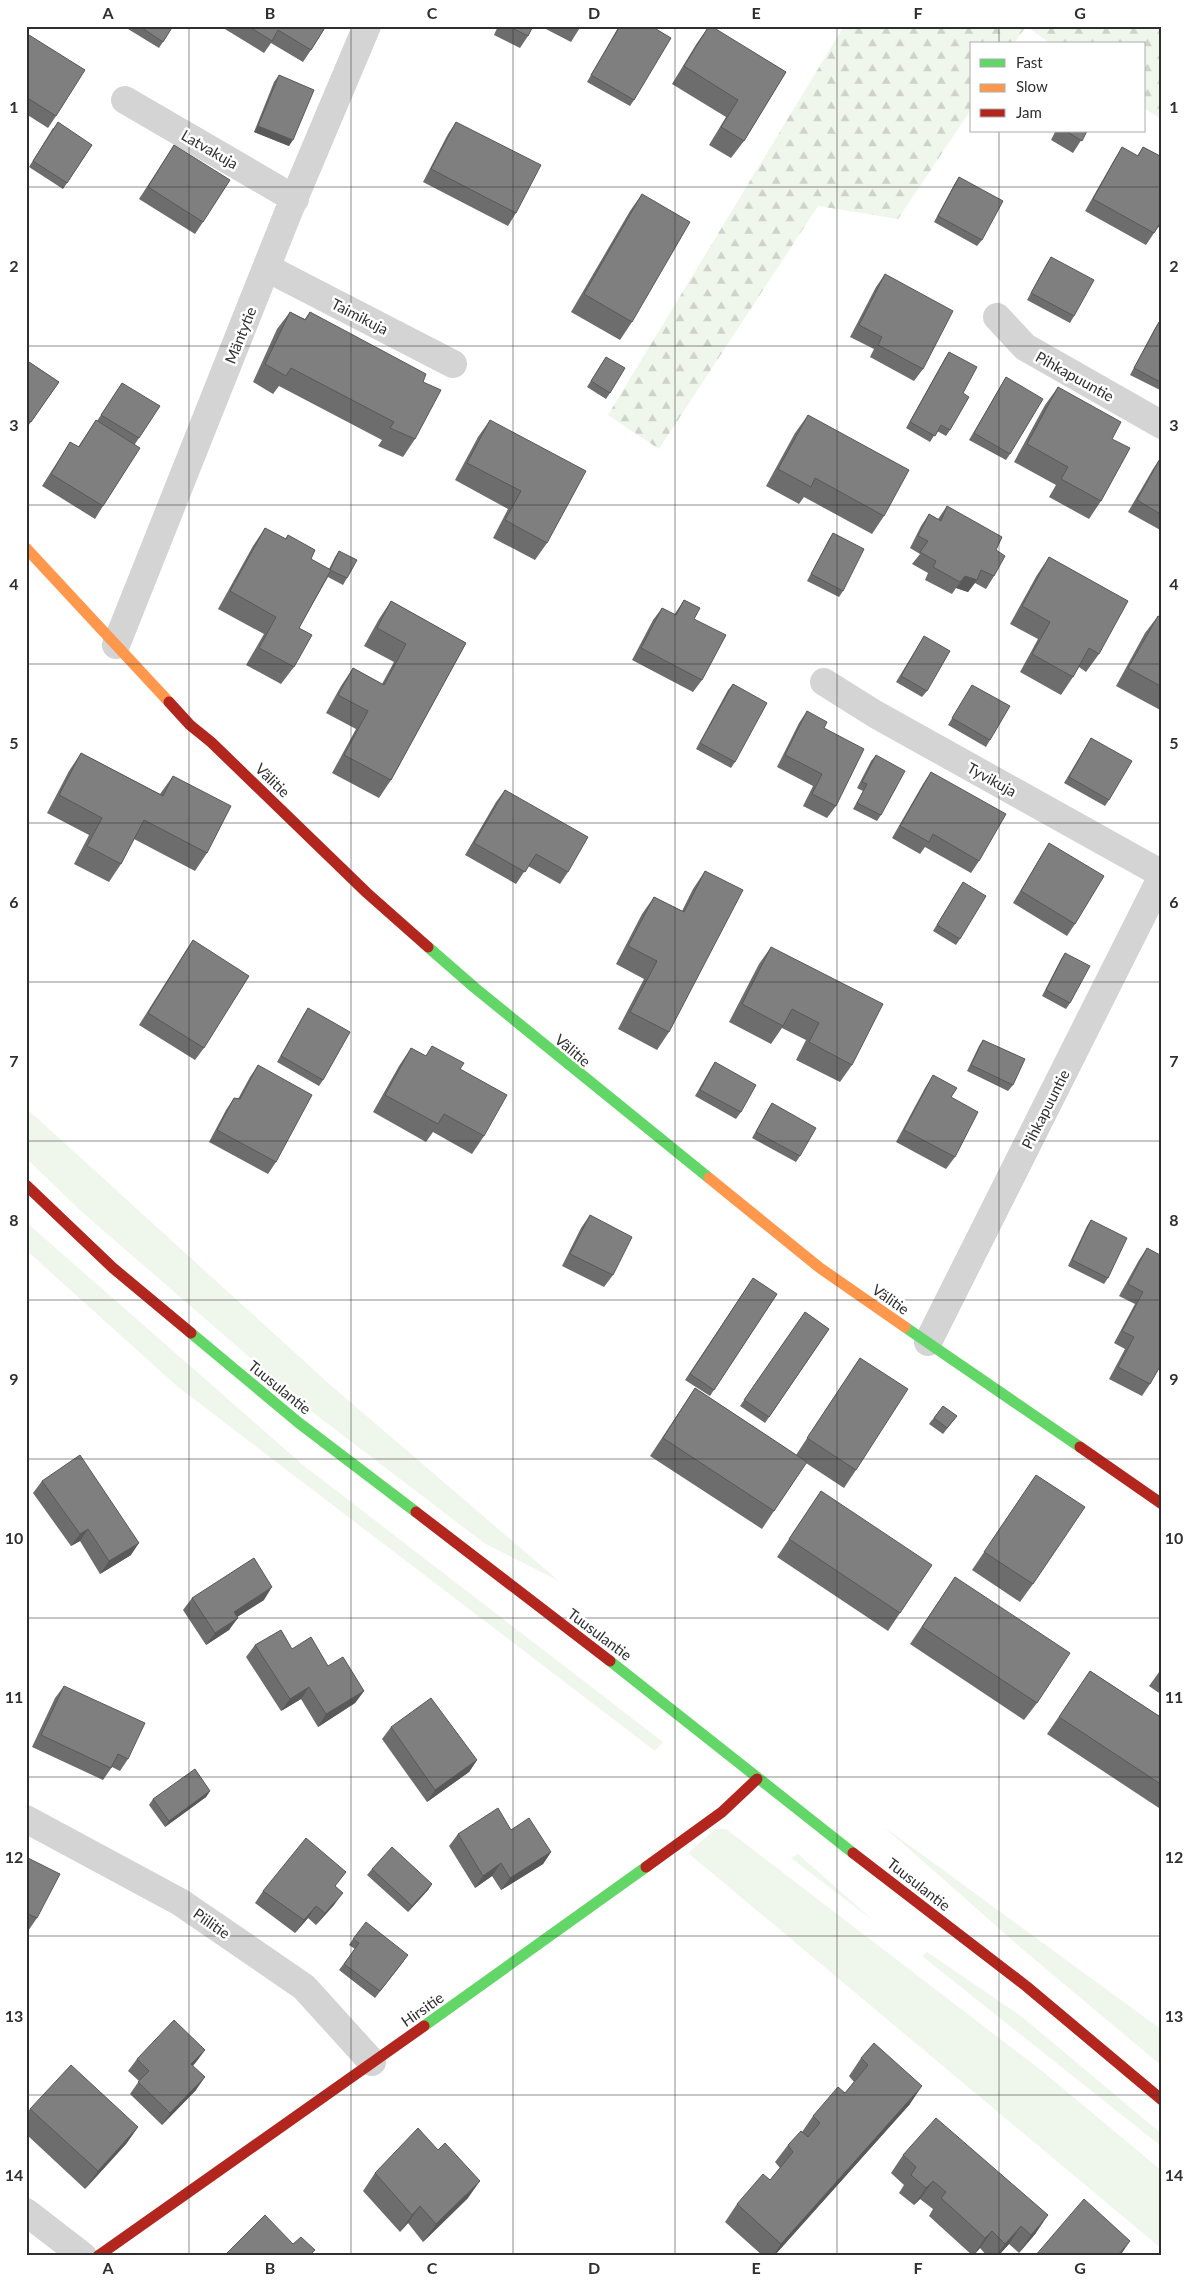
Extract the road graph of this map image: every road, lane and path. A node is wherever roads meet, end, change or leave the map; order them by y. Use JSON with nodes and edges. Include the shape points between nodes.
{"nodes":[{"id":1,"x":367,"y":26,"type":"edge"},
{"id":2,"x":125,"y":100,"type":"dead end"},
{"id":3,"x":295,"y":199,"type":"junction"},
{"id":4,"x":267,"y":268,"type":"junction"},
{"id":5,"x":998,"y":317,"type":"dead end"},
{"id":6,"x":452,"y":364,"type":"dead end"},
{"id":7,"x":1162,"y":425,"type":"edge"},
{"id":8,"x":26,"y":548,"type":"edge"},
{"id":9,"x":116,"y":645,"type":"junction"},
{"id":10,"x":824,"y":682,"type":"dead end"},
{"id":11,"x":1162,"y":875,"type":"edge"},
{"id":12,"x":26,"y":1185,"type":"edge"},
{"id":13,"x":928,"y":1342,"type":"junction"},
{"id":14,"x":1162,"y":1504,"type":"edge"},
{"id":15,"x":757,"y":1779,"type":"junction"},
{"id":16,"x":26,"y":1819,"type":"edge"},
{"id":17,"x":372,"y":2062,"type":"junction"},
{"id":18,"x":1162,"y":2100,"type":"edge"},
{"id":19,"x":26,"y":2212,"type":"edge"},
{"id":20,"x":82,"y":2256,"type":"edge"},
{"id":21,"x":98,"y":2256,"type":"edge"}],
"edges":[{"from":1,"to":3,"type":"street","name":"Mäntytie"},
{"from":2,"to":3,"type":"street","name":"Latvakuja"},
{"from":3,"to":4,"type":"street","name":"Mäntytie"},
{"from":4,"to":6,"type":"street","name":"Taimikuja"},
{"from":4,"to":9,"type":"street","name":"Mäntytie"},
{"from":5,"to":7,"type":"street","name":"Pihkapuuntie","via":[[1024,348]]},
{"from":8,"to":9,"type":"street","name":"Välitie"},
{"from":9,"to":13,"type":"street","name":"Välitie","via":[[190,725],[367,893],[475,988],[820,1268]]},
{"from":10,"to":11,"type":"street","name":"Tyvikuja"},
{"from":11,"to":13,"type":"street","name":"Pihkapuuntie"},
{"from":12,"to":15,"type":"street","name":"Tuusulantie","via":[[113,1268],[299,1423],[690,1722]]},
{"from":13,"to":14,"type":"street","name":"Välitie"},
{"from":15,"to":17,"type":"street","name":"Hirsitie","via":[[722,1812]]},
{"from":15,"to":18,"type":"street","name":"Tuusulantie","via":[[1026,1986]]},
{"from":16,"to":17,"type":"street","name":"Piilitie","via":[[180,1902],[304,1987]]},
{"from":17,"to":21,"type":"street","name":"Hirsitie"},
{"from":19,"to":20,"type":"street"}]}
